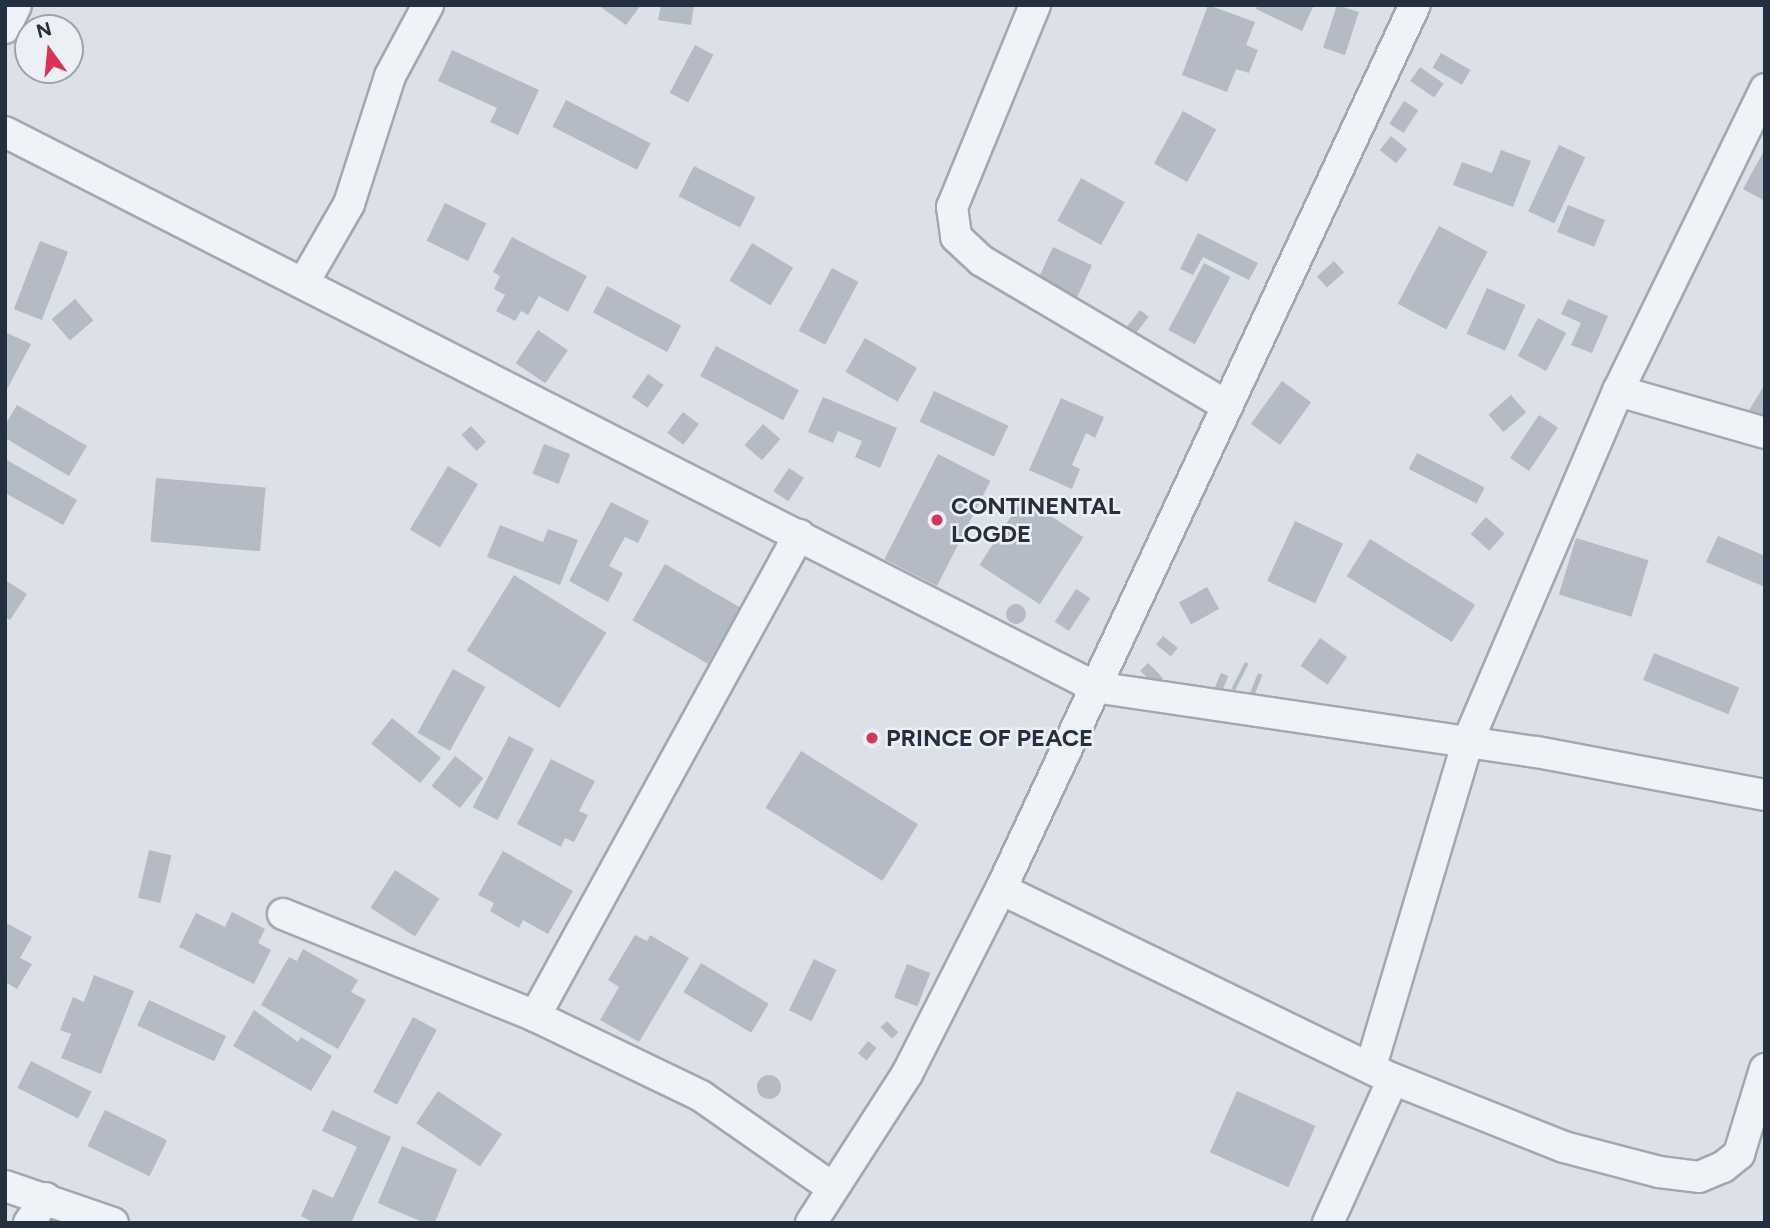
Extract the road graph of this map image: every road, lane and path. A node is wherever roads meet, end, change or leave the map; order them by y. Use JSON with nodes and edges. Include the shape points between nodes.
{"nodes":[{"id":1,"x":16,"y":5,"type":"edge"},
{"id":2,"x":428,"y":5,"type":"edge"},
{"id":3,"x":1035,"y":5,"type":"edge"},
{"id":4,"x":1415,"y":5,"type":"edge"},
{"id":5,"x":5,"y":28,"type":"edge"},
{"id":6,"x":1763,"y":95,"type":"edge"},
{"id":7,"x":5,"y":132,"type":"edge"},
{"id":8,"x":304,"y":282,"type":"junction"},
{"id":9,"x":1618,"y":391,"type":"junction"},
{"id":10,"x":1227,"y":406,"type":"junction"},
{"id":11,"x":1765,"y":433,"type":"edge"},
{"id":12,"x":799,"y":535,"type":"junction"},
{"id":13,"x":1096,"y":687,"type":"junction"},
{"id":14,"x":1468,"y":741,"type":"junction"},
{"id":15,"x":1765,"y":795,"type":"edge"},
{"id":16,"x":1001,"y":889,"type":"junction"},
{"id":17,"x":283,"y":914,"type":"dead end"},
{"id":18,"x":535,"y":1016,"type":"junction"},
{"id":19,"x":1765,"y":1069,"type":"edge"},
{"id":20,"x":1382,"y":1072,"type":"junction"},
{"id":21,"x":1752,"y":1157,"type":"edge"},
{"id":22,"x":5,"y":1186,"type":"edge"},
{"id":23,"x":833,"y":1188,"type":"junction"},
{"id":24,"x":46,"y":1198,"type":"junction"},
{"id":25,"x":29,"y":1223,"type":"edge"},
{"id":26,"x":113,"y":1223,"type":"edge"},
{"id":27,"x":811,"y":1223,"type":"edge"},
{"id":28,"x":1328,"y":1223,"type":"edge"}],
"edges":[{"from":1,"to":5,"type":"street"},
{"from":2,"to":8,"type":"street","via":[[390,76],[349,204]]},
{"from":3,"to":10,"type":"street","via":[[952,207],[956,237],[982,261]]},
{"from":4,"to":10,"type":"street"},
{"from":6,"to":9,"type":"street"},
{"from":7,"to":8,"type":"street"},
{"from":8,"to":12,"type":"street"},
{"from":9,"to":11,"type":"street"},
{"from":9,"to":14,"type":"street"},
{"from":10,"to":13,"type":"street"},
{"from":12,"to":13,"type":"street"},
{"from":12,"to":18,"type":"street"},
{"from":13,"to":14,"type":"street"},
{"from":13,"to":16,"type":"street"},
{"from":14,"to":15,"type":"street"},
{"from":14,"to":20,"type":"street"},
{"from":16,"to":20,"type":"street"},
{"from":16,"to":23,"type":"street","via":[[907,1074]]},
{"from":17,"to":18,"type":"street"},
{"from":18,"to":23,"type":"street","via":[[701,1096]]},
{"from":19,"to":21,"type":"street"},
{"from":20,"to":21,"type":"street","via":[[1564,1147],[1659,1172],[1699,1177]]},
{"from":20,"to":28,"type":"street"},
{"from":22,"to":24,"type":"street"},
{"from":23,"to":27,"type":"street"},
{"from":24,"to":25,"type":"street"},
{"from":24,"to":26,"type":"street"}]}
